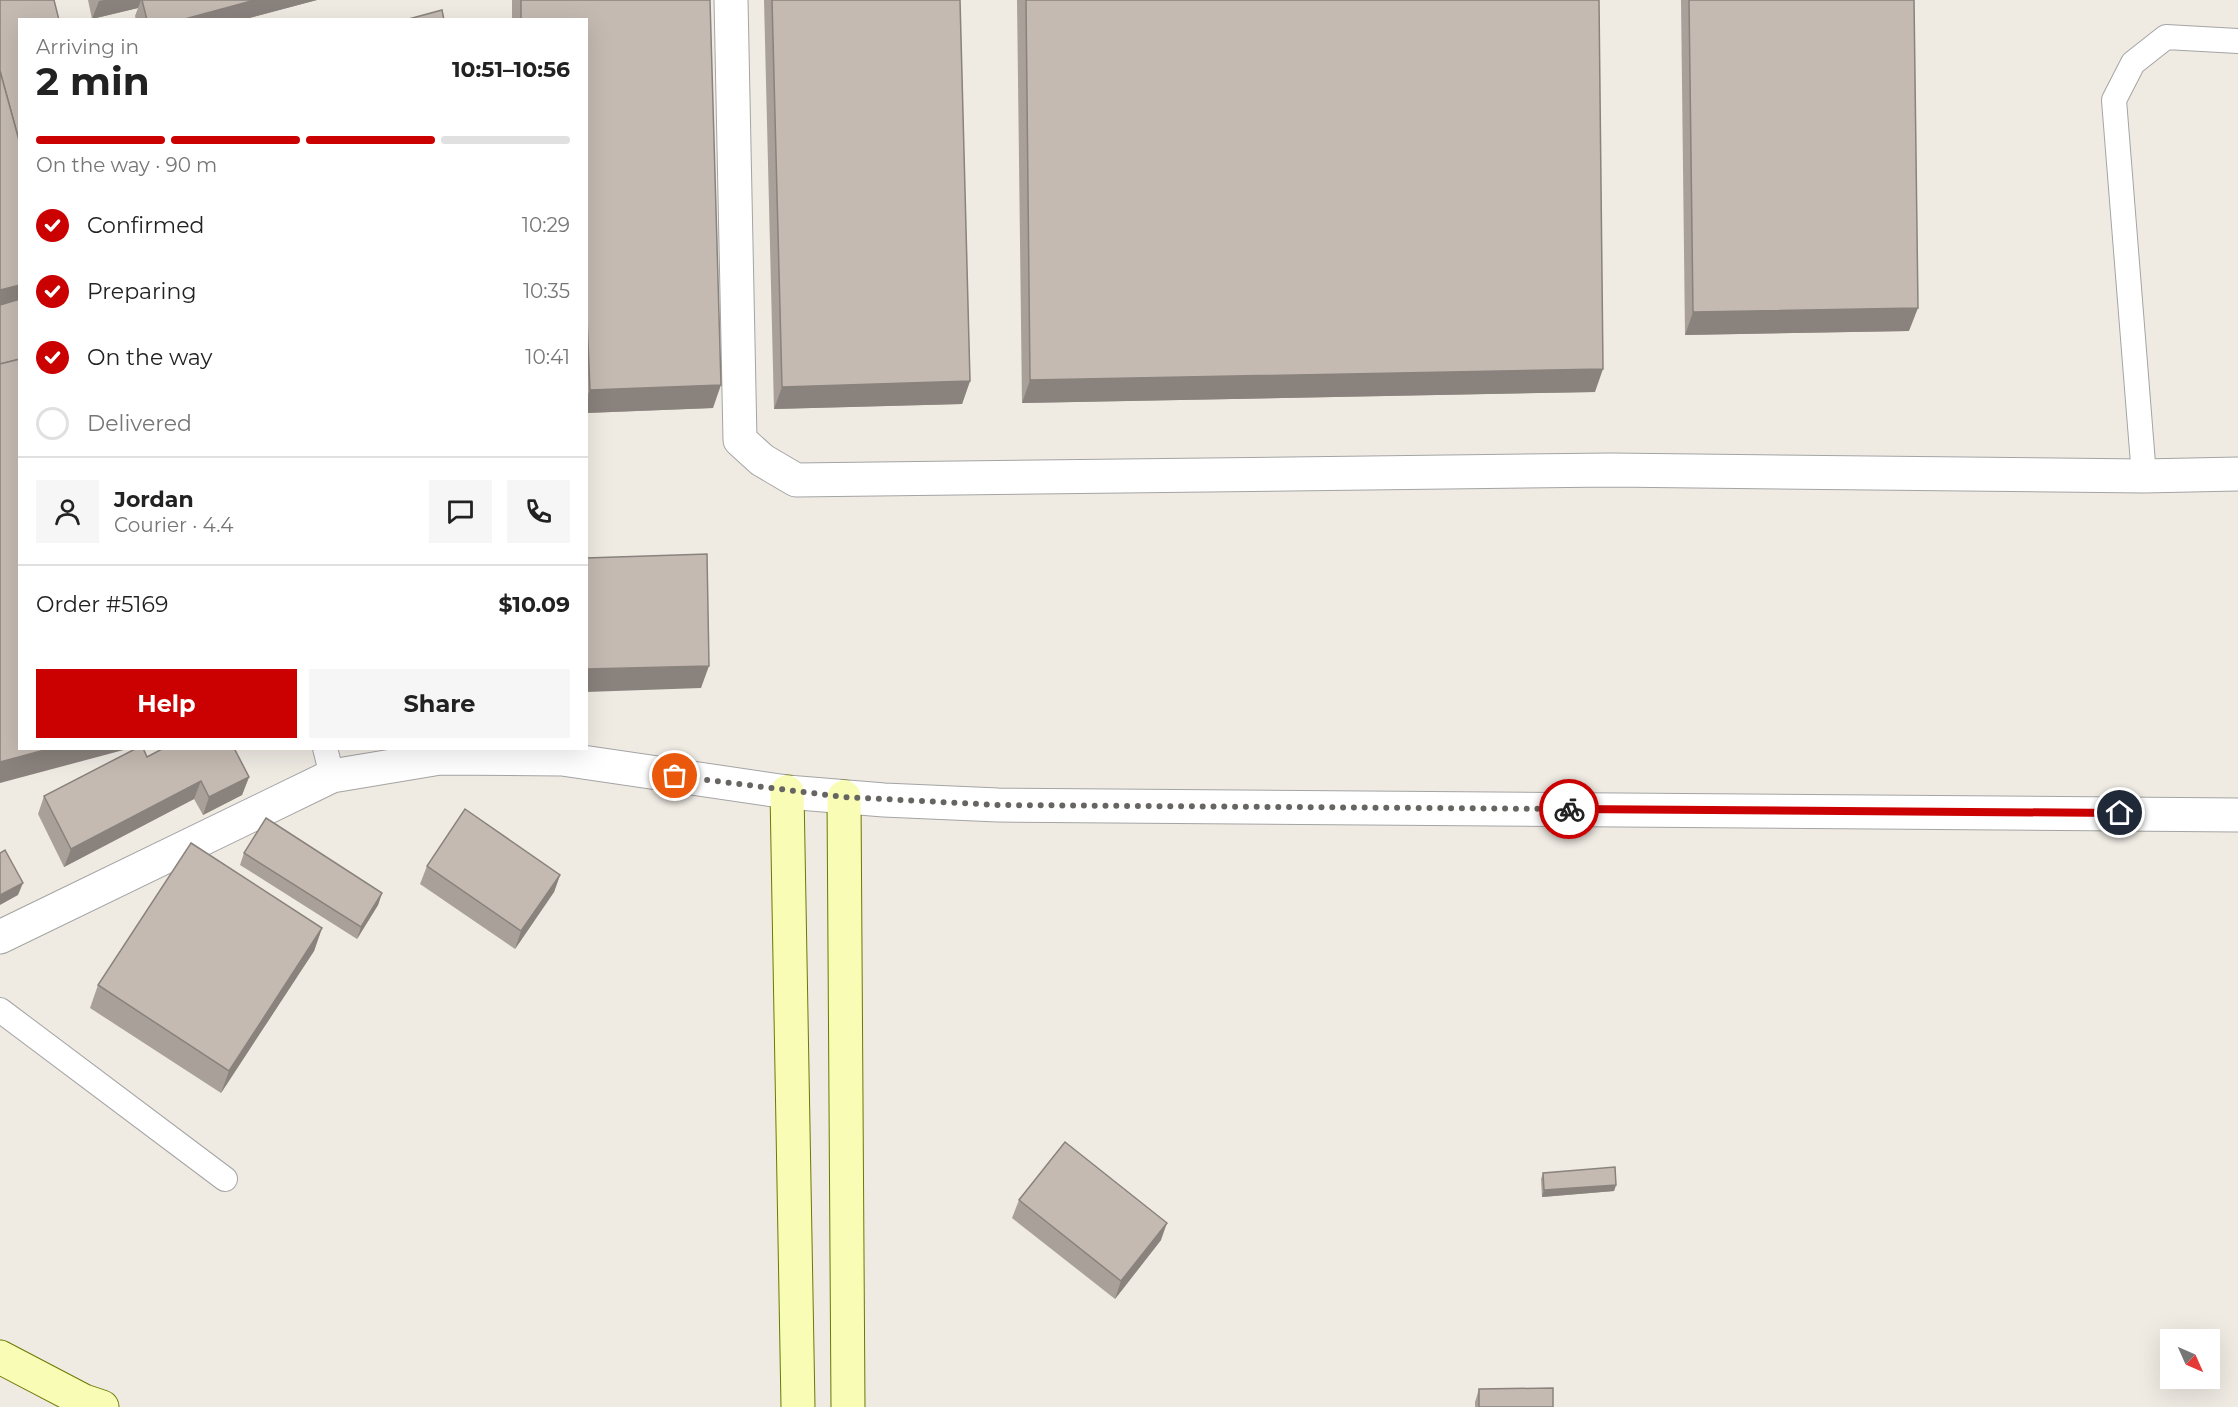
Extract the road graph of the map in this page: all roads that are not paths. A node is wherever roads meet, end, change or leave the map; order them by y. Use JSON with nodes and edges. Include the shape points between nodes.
{"nodes":[{"id":1,"x":731,"y":0,"type":"edge"},
{"id":2,"x":2238,"y":41,"type":"edge"},
{"id":3,"x":2238,"y":474,"type":"edge"},
{"id":4,"x":2144,"y":476,"type":"junction"},
{"id":5,"x":328,"y":762,"type":"edge"},
{"id":6,"x":787,"y":792,"type":"junction"},
{"id":7,"x":844,"y":797,"type":"junction"},
{"id":8,"x":2238,"y":814,"type":"edge"},
{"id":9,"x":0,"y":937,"type":"edge"},
{"id":10,"x":0,"y":1010,"type":"edge"},
{"id":11,"x":225,"y":1179,"type":"dead end"},
{"id":12,"x":0,"y":1357,"type":"edge"},
{"id":13,"x":102,"y":1407,"type":"edge"},
{"id":14,"x":798,"y":1407,"type":"edge"},
{"id":15,"x":848,"y":1407,"type":"edge"}],
"edges":[{"from":1,"to":4,"type":"street","via":[[740,440],[762,460],[796,480],[1611,470]]},
{"from":2,"to":4,"type":"lane","via":[[2166,37],[2133,63],[2114,100]]},
{"from":3,"to":4,"type":"street"},
{"from":5,"to":6,"type":"street","via":[[562,759]]},
{"from":5,"to":9,"type":"street"},
{"from":6,"to":7,"type":"street"},
{"from":6,"to":14,"type":"street"},
{"from":7,"to":8,"type":"street","via":[[1093,807]]},
{"from":7,"to":15,"type":"street"},
{"from":10,"to":11,"type":"lane"},
{"from":12,"to":13,"type":"street"}]}
